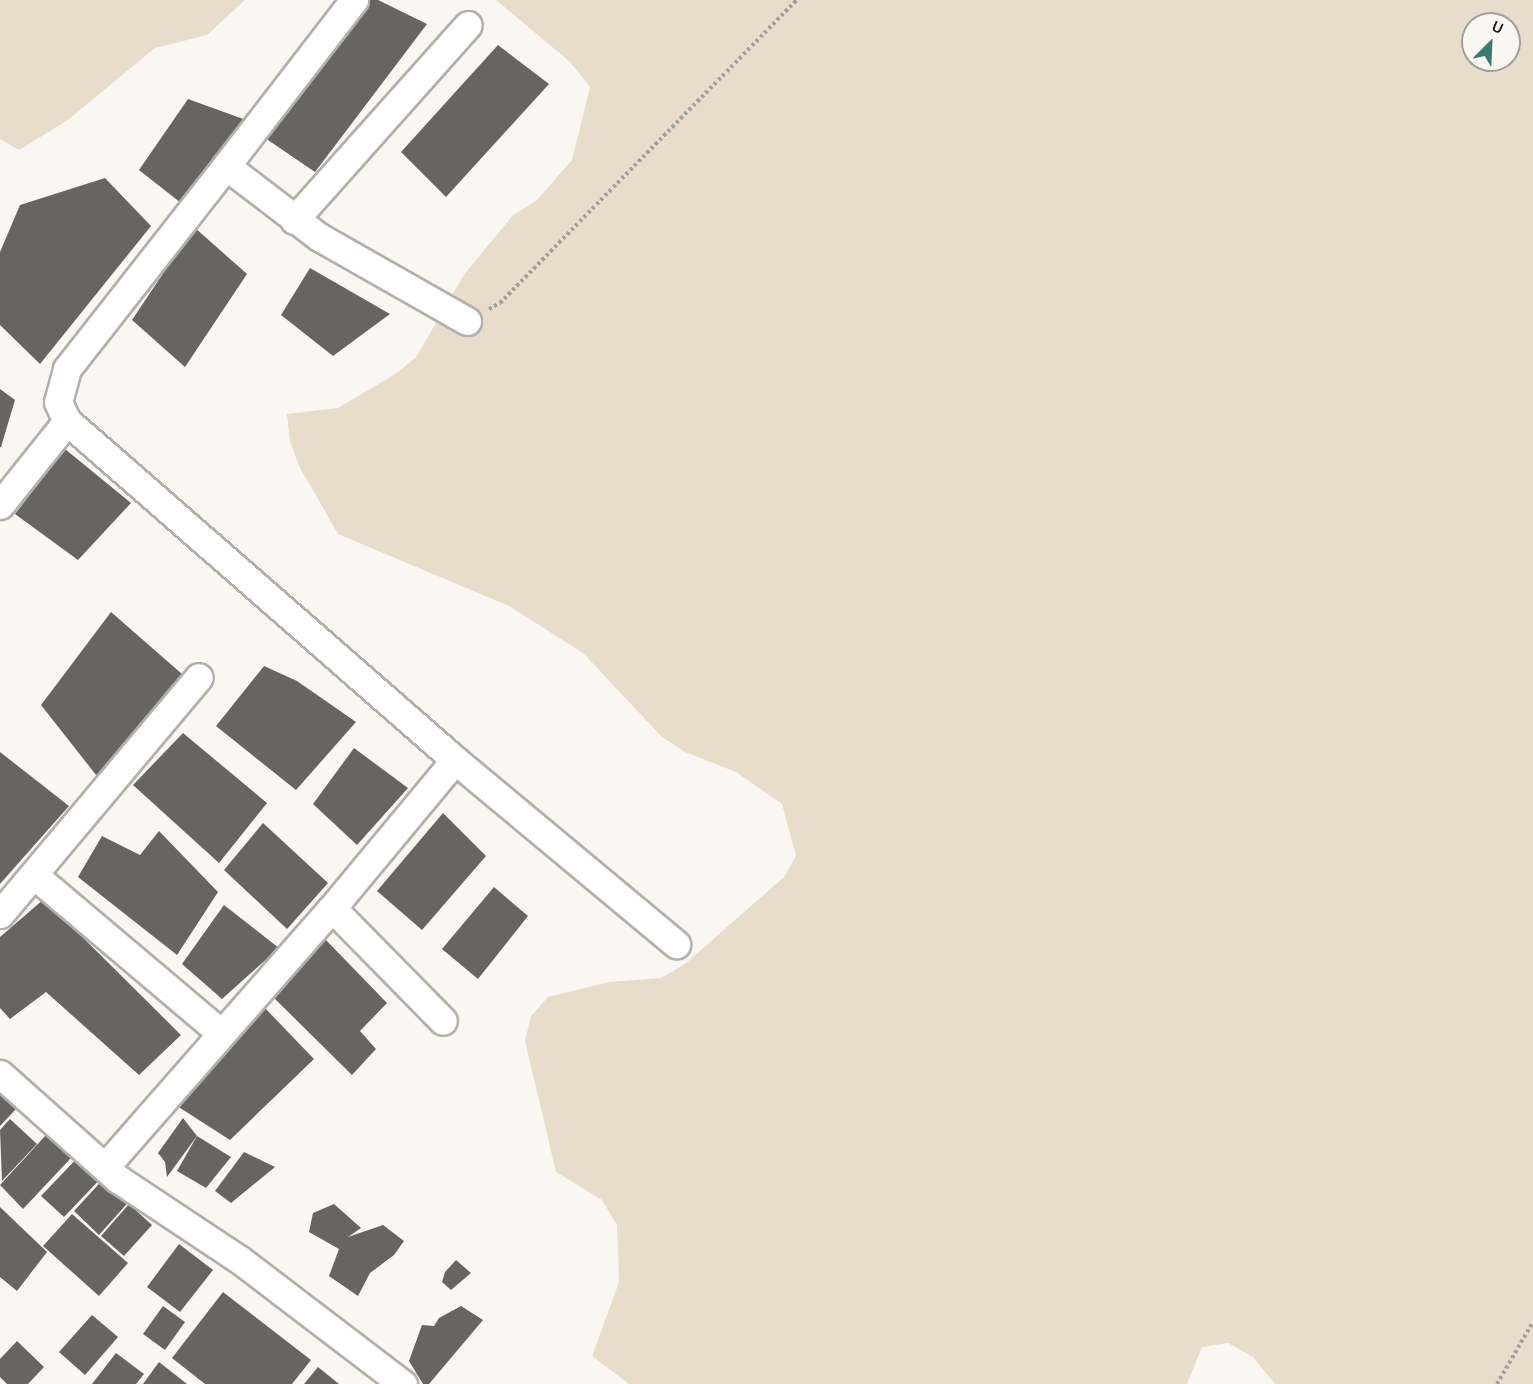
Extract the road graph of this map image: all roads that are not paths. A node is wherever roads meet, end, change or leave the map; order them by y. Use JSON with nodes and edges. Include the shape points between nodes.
{"nodes":[{"id":1,"x":354,"y":0,"type":"edge"},
{"id":2,"x":468,"y":25,"type":"dead end"},
{"id":3,"x":226,"y":166,"type":"junction"},
{"id":4,"x":294,"y":220,"type":"junction"},
{"id":5,"x":467,"y":321,"type":"road end"},
{"id":6,"x":67,"y":421,"type":"junction"},
{"id":7,"x":0,"y":505,"type":"edge"},
{"id":8,"x":200,"y":677,"type":"dead end"},
{"id":9,"x":455,"y":760,"type":"junction"},
{"id":10,"x":34,"y":875,"type":"junction"},
{"id":11,"x":332,"y":908,"type":"junction"},
{"id":12,"x":0,"y":914,"type":"edge"},
{"id":13,"x":676,"y":944,"type":"dead end"},
{"id":14,"x":444,"y":1021,"type":"dead end"},
{"id":15,"x":220,"y":1032,"type":"junction"},
{"id":16,"x":0,"y":1074,"type":"edge"},
{"id":17,"x":105,"y":1167,"type":"junction"},
{"id":18,"x":403,"y":1384,"type":"edge"}],
"edges":[{"from":1,"to":3,"type":"street"},
{"from":2,"to":4,"type":"street"},
{"from":3,"to":4,"type":"street"},
{"from":3,"to":6,"type":"street","via":[[67,369],[58,402]]},
{"from":4,"to":5,"type":"street"},
{"from":6,"to":7,"type":"street"},
{"from":6,"to":9,"type":"street"},
{"from":8,"to":10,"type":"street"},
{"from":9,"to":11,"type":"street"},
{"from":9,"to":13,"type":"street"},
{"from":10,"to":12,"type":"street"},
{"from":10,"to":15,"type":"street"},
{"from":11,"to":14,"type":"street"},
{"from":11,"to":15,"type":"street"},
{"from":15,"to":17,"type":"street"},
{"from":16,"to":17,"type":"street"},
{"from":17,"to":18,"type":"street","via":[[240,1260]]}]}
